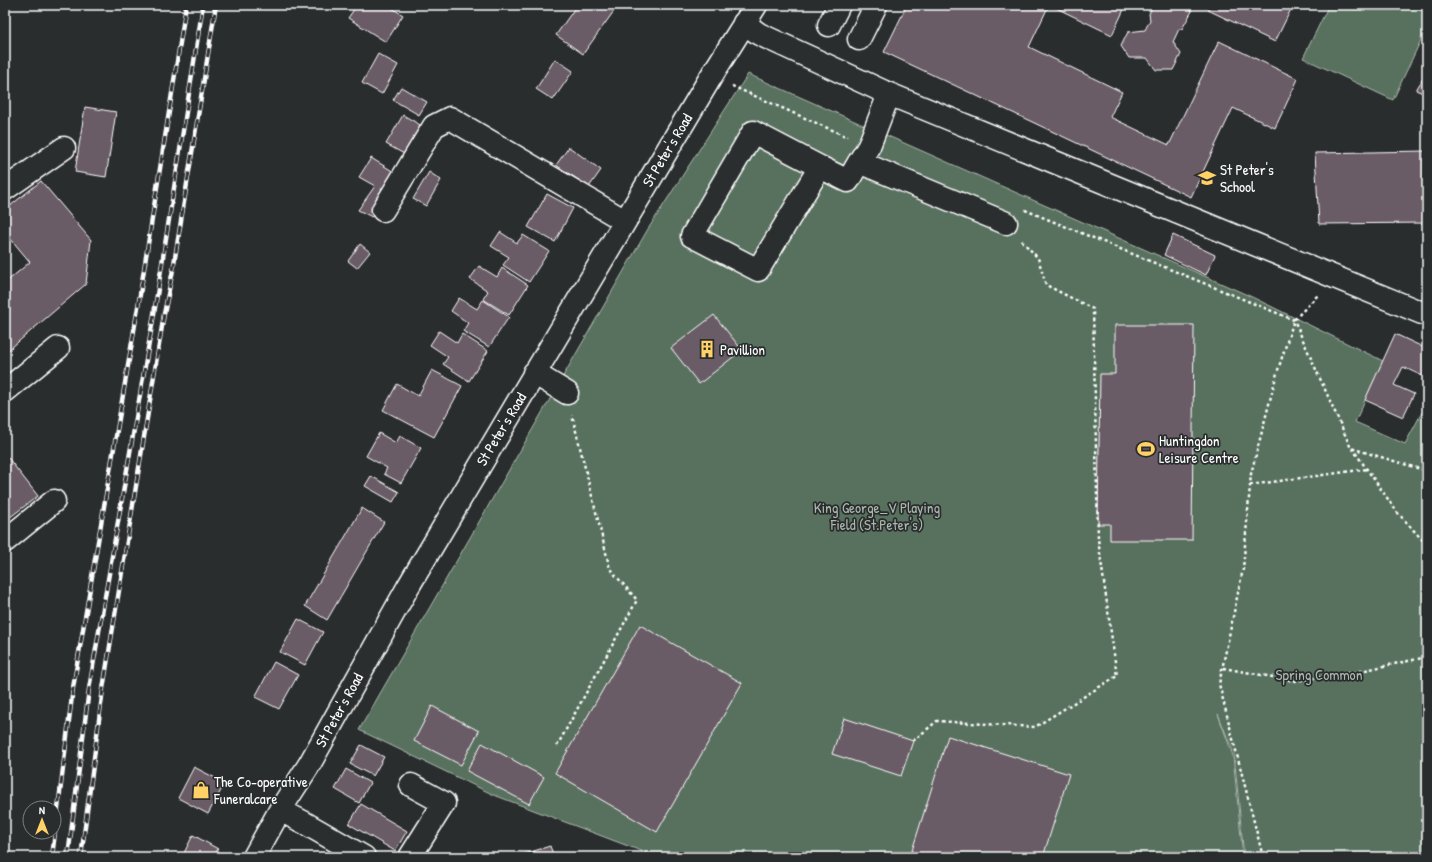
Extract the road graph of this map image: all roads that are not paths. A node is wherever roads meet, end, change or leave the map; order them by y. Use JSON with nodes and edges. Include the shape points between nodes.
{"nodes":[{"id":1,"x":756,"y":5,"type":"edge"},
{"id":2,"x":839,"y":5,"type":"edge"},
{"id":3,"x":876,"y":5,"type":"edge"},
{"id":4,"x":744,"y":23,"type":"junction"},
{"id":5,"x":829,"y":25,"type":"dead end"},
{"id":6,"x":859,"y":39,"type":"dead end"},
{"id":7,"x":889,"y":94,"type":"junction"},
{"id":8,"x":64,"y":148,"type":"dead end"},
{"id":9,"x":859,"y":162,"type":"junction"},
{"id":10,"x":820,"y":167,"type":"junction"},
{"id":11,"x":5,"y":189,"type":"edge"},
{"id":12,"x":383,"y":210,"type":"dead end"},
{"id":13,"x":625,"y":221,"type":"junction"},
{"id":14,"x":1006,"y":223,"type":"road end"},
{"id":15,"x":1427,"y":315,"type":"edge"},
{"id":16,"x":58,"y":348,"type":"dead end"},
{"id":17,"x":534,"y":373,"type":"junction"},
{"id":18,"x":5,"y":391,"type":"edge"},
{"id":19,"x":567,"y":393,"type":"road end"},
{"id":20,"x":54,"y":501,"type":"dead end"},
{"id":21,"x":5,"y":541,"type":"edge"},
{"id":22,"x":411,"y":785,"type":"dead end"},
{"id":23,"x":280,"y":810,"type":"junction"},
{"id":24,"x":254,"y":857,"type":"edge"},
{"id":25,"x":364,"y":857,"type":"edge"},
{"id":26,"x":410,"y":857,"type":"edge"}],
"edges":[{"from":1,"to":4,"type":"street","name":"St Peter's Road"},
{"from":2,"to":5,"type":"street"},
{"from":3,"to":6,"type":"street"},
{"from":4,"to":7,"type":"street","via":[[759,34]]},
{"from":4,"to":13,"type":"street","name":"St Peter's Road"},
{"from":7,"to":9,"type":"street","via":[[869,146]]},
{"from":7,"to":15,"type":"street"},
{"from":8,"to":11,"type":"street"},
{"from":9,"to":10,"type":"street","via":[[848,181]]},
{"from":9,"to":14,"type":"street"},
{"from":10,"to":10,"type":"street","via":[[758,270],[692,236],[753,132]]},
{"from":12,"to":13,"type":"street","via":[[434,126],[450,118]]},
{"from":13,"to":17,"type":"street","name":"St Peter's Road"},
{"from":16,"to":18,"type":"street"},
{"from":17,"to":19,"type":"street"},
{"from":17,"to":23,"type":"street","name":"St Peter's Road","via":[[408,587],[309,765]]},
{"from":20,"to":21,"type":"street"},
{"from":22,"to":26,"type":"street","via":[[444,803]]},
{"from":23,"to":24,"type":"street","name":"St Peter's Road"},
{"from":23,"to":25,"type":"street"}]}
